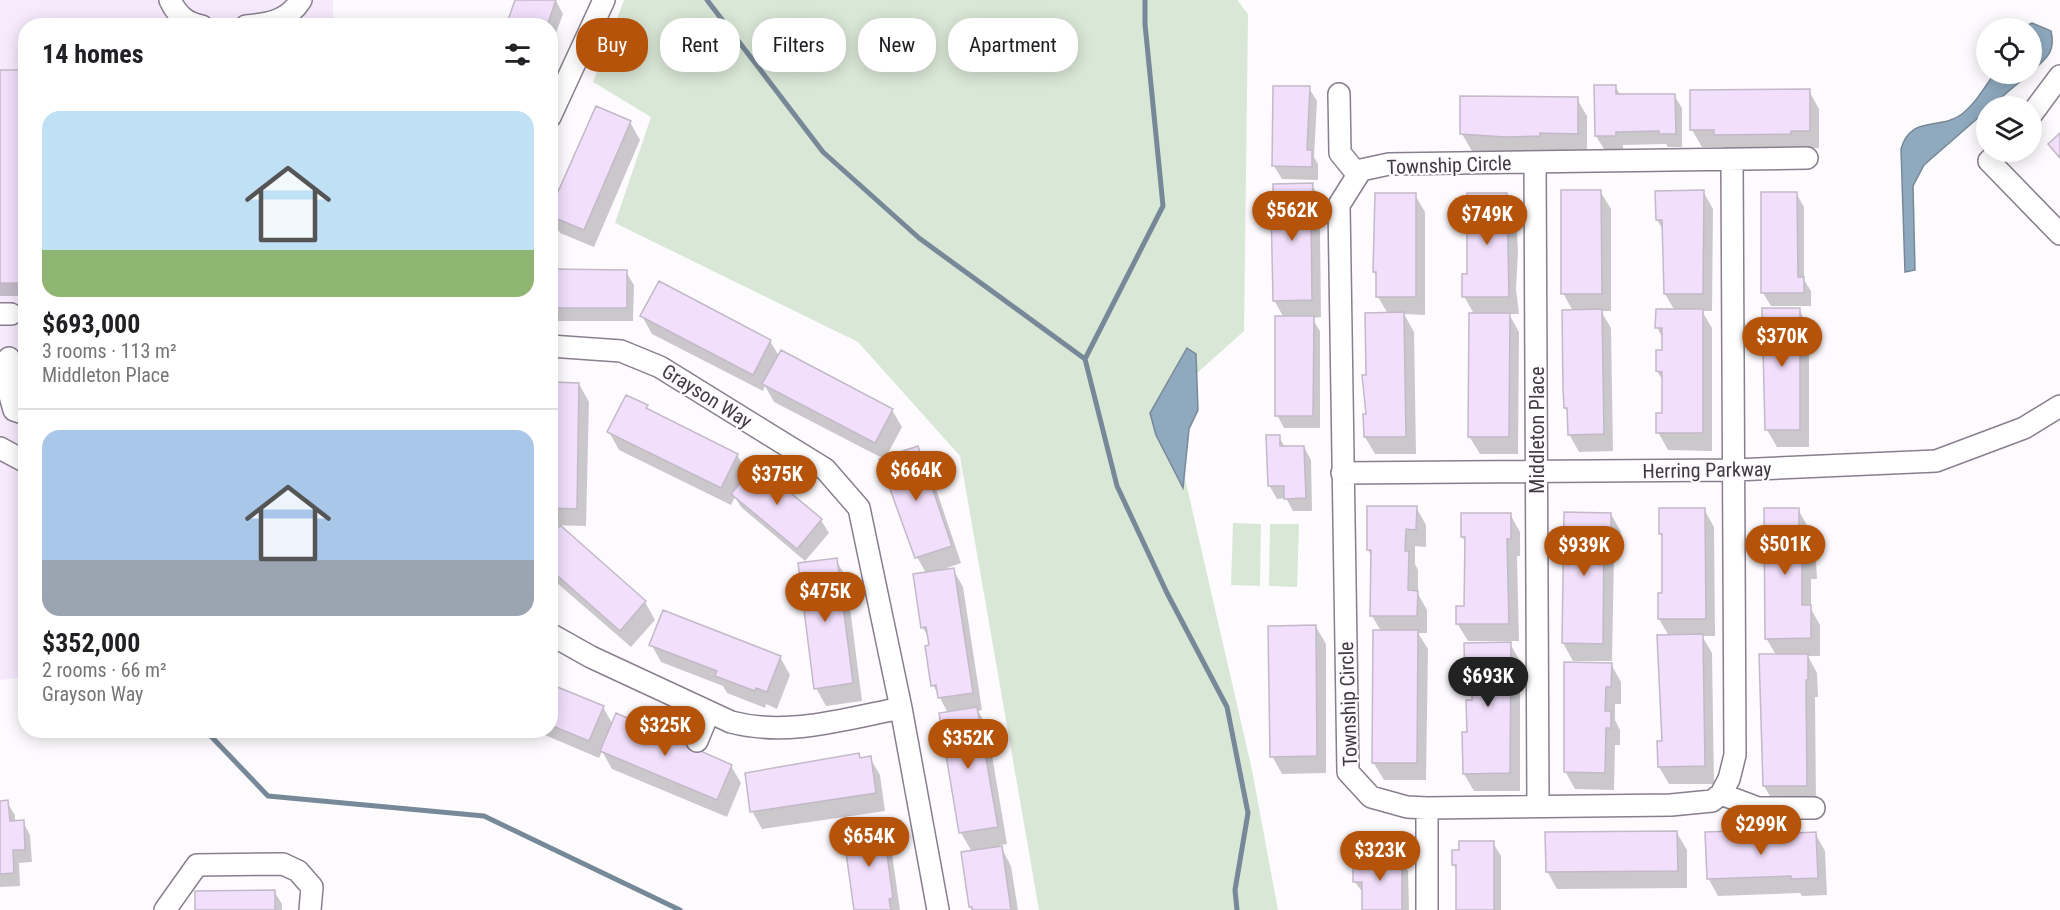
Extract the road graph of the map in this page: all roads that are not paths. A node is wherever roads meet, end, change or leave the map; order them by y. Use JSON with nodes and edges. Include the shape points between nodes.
{"nodes":[{"id":1,"x":170,"y":0,"type":"edge"},
{"id":2,"x":301,"y":0,"type":"edge"},
{"id":3,"x":604,"y":0,"type":"edge"},
{"id":4,"x":184,"y":18,"type":"edge"},
{"id":5,"x":282,"y":18,"type":"edge"},
{"id":6,"x":2060,"y":76,"type":"edge"},
{"id":7,"x":1339,"y":94,"type":"dead end"},
{"id":8,"x":558,"y":100,"type":"edge"},
{"id":9,"x":2042,"y":100,"type":"edge"},
{"id":10,"x":1807,"y":158,"type":"dead end"},
{"id":11,"x":1732,"y":160,"type":"junction"},
{"id":12,"x":1535,"y":162,"type":"junction"},
{"id":13,"x":1990,"y":162,"type":"edge"},
{"id":14,"x":1358,"y":176,"type":"junction"},
{"id":15,"x":2060,"y":234,"type":"edge"},
{"id":16,"x":558,"y":346,"type":"edge"},
{"id":17,"x":11,"y":358,"type":"edge"},
{"id":18,"x":2060,"y":406,"type":"edge"},
{"id":19,"x":18,"y":411,"type":"edge"},
{"id":20,"x":0,"y":448,"type":"edge"},
{"id":21,"x":18,"y":458,"type":"edge"},
{"id":22,"x":1735,"y":470,"type":"junction"},
{"id":23,"x":1538,"y":472,"type":"junction"},
{"id":24,"x":1342,"y":473,"type":"junction"},
{"id":25,"x":558,"y":638,"type":"edge"},
{"id":26,"x":901,"y":708,"type":"junction"},
{"id":27,"x":710,"y":712,"type":"junction"},
{"id":28,"x":697,"y":741,"type":"dead end"},
{"id":29,"x":1721,"y":794,"type":"junction"},
{"id":30,"x":1538,"y":806,"type":"junction"},
{"id":31,"x":1427,"y":808,"type":"junction"},
{"id":32,"x":1814,"y":808,"type":"dead end"},
{"id":33,"x":165,"y":910,"type":"edge"},
{"id":34,"x":310,"y":910,"type":"edge"},
{"id":35,"x":938,"y":910,"type":"edge"},
{"id":36,"x":1427,"y":910,"type":"edge"}],
"edges":[{"from":1,"to":4,"type":"street"},
{"from":2,"to":5,"type":"street","via":[[293,12]]},
{"from":3,"to":8,"type":"street"},
{"from":6,"to":9,"type":"street"},
{"from":7,"to":14,"type":"street","via":[[1340,153]]},
{"from":10,"to":11,"type":"street","name":"Township Circle"},
{"from":11,"to":12,"type":"street","name":"Township Circle"},
{"from":11,"to":22,"type":"street"},
{"from":12,"to":14,"type":"street","name":"Township Circle","via":[[1389,164],[1361,170]]},
{"from":12,"to":23,"type":"street","name":"Middleton Place"},
{"from":13,"to":15,"type":"street"},
{"from":14,"to":24,"type":"street","name":"Township Circle","via":[[1339,205]]},
{"from":16,"to":26,"type":"street","name":"Grayson Way","via":[[604,348],[640,357],[825,469],[858,508]]},
{"from":17,"to":19,"type":"street","via":[[9,392],[14,410]]},
{"from":18,"to":22,"type":"street","name":"Herring Parkway","via":[[2024,428],[1936,461]]},
{"from":20,"to":21,"type":"street"},
{"from":22,"to":23,"type":"street","name":"Herring Parkway"},
{"from":22,"to":29,"type":"street","via":[[1736,755]]},
{"from":23,"to":24,"type":"street","name":"Herring Parkway"},
{"from":23,"to":30,"type":"street","name":"Middleton Place"},
{"from":24,"to":31,"type":"street","name":"Township Circle","via":[[1348,772],[1371,796],[1407,807]]},
{"from":25,"to":27,"type":"street"},
{"from":26,"to":27,"type":"street","via":[[773,729],[741,724]]},
{"from":26,"to":35,"type":"street","name":"Grayson Way"},
{"from":27,"to":28,"type":"street"},
{"from":29,"to":30,"type":"street","name":"Township Circle","via":[[1712,801],[1671,805]]},
{"from":29,"to":32,"type":"street","via":[[1758,808]]},
{"from":30,"to":31,"type":"street","name":"Township Circle"},
{"from":31,"to":36,"type":"street"},
{"from":33,"to":34,"type":"street","via":[[197,865],[283,864],[298,871],[312,887]]}]}
